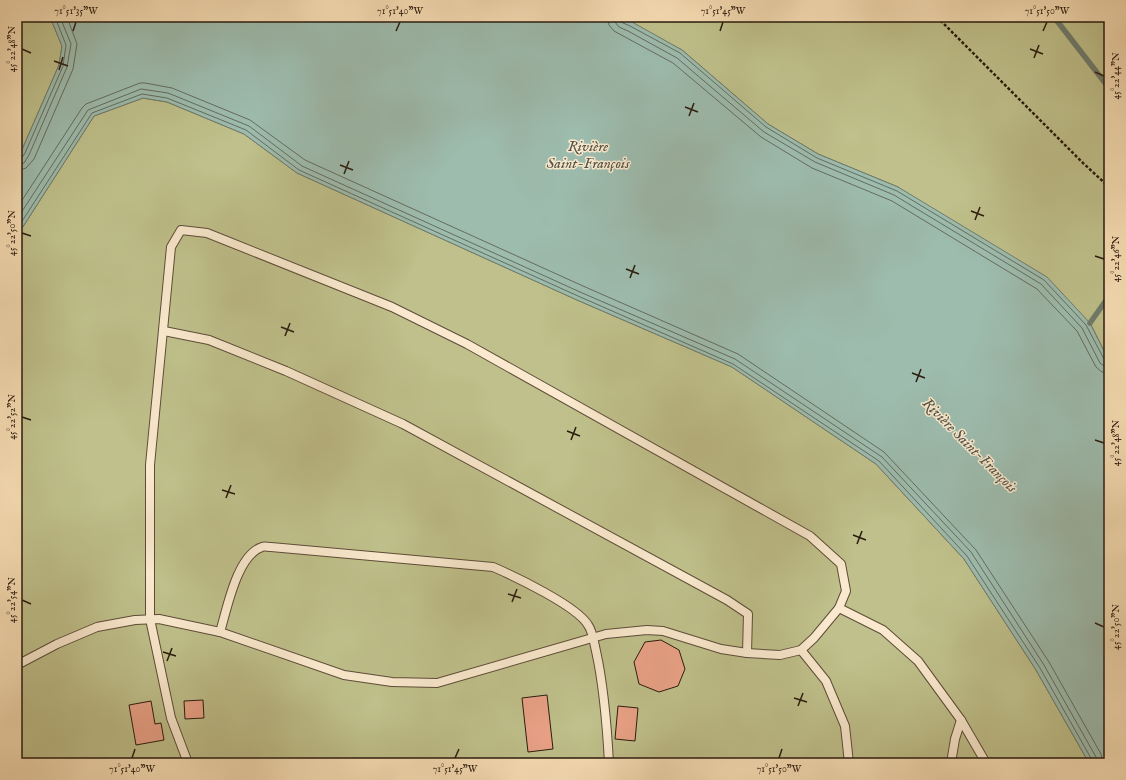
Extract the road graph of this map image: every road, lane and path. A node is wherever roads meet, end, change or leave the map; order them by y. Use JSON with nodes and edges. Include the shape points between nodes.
{"nodes":[{"id":1,"x":937,"y":17,"type":"edge"},
{"id":2,"x":1109,"y":187,"type":"edge"},
{"id":3,"x":164,"y":331,"type":"junction"},
{"id":4,"x":839,"y":608,"type":"junction"},
{"id":5,"x":150,"y":619,"type":"junction"},
{"id":6,"x":220,"y":632,"type":"junction"},
{"id":7,"x":593,"y":638,"type":"junction"},
{"id":8,"x":801,"y":650,"type":"junction"},
{"id":9,"x":747,"y":653,"type":"junction"},
{"id":10,"x":17,"y":665,"type":"edge"},
{"id":11,"x":961,"y":720,"type":"junction"},
{"id":12,"x":188,"y":763,"type":"edge"},
{"id":13,"x":609,"y":763,"type":"edge"},
{"id":14,"x":849,"y":763,"type":"edge"},
{"id":15,"x":951,"y":763,"type":"edge"},
{"id":16,"x":986,"y":763,"type":"edge"}],
"edges":[{"from":1,"to":2,"type":"path"},
{"from":3,"to":4,"type":"lane","via":[[172,247],[181,230],[207,233],[392,307],[467,344],[810,536],[841,564],[846,591]]},
{"from":3,"to":5,"type":"lane","via":[[150,465]]},
{"from":3,"to":9,"type":"lane","via":[[209,340],[286,371],[403,424],[727,600],[748,614]]},
{"from":4,"to":8,"type":"lane"},
{"from":4,"to":11,"type":"lane","via":[[883,630],[918,661]]},
{"from":5,"to":6,"type":"lane"},
{"from":5,"to":10,"type":"lane","via":[[97,627]]},
{"from":5,"to":12,"type":"lane","via":[[171,718]]},
{"from":6,"to":7,"type":"lane","via":[[344,675],[399,682],[437,683]]},
{"from":6,"to":7,"type":"lane","via":[[238,574],[247,557],[262,547],[271,547],[493,567],[519,578],[575,611],[588,624]]},
{"from":7,"to":9,"type":"lane","via":[[606,634],[663,631],[721,649]]},
{"from":7,"to":13,"type":"lane","via":[[600,669]]},
{"from":8,"to":9,"type":"lane","via":[[780,655]]},
{"from":8,"to":14,"type":"lane","via":[[826,681],[845,726]]},
{"from":11,"to":15,"type":"lane"},
{"from":11,"to":16,"type":"lane"}]}
